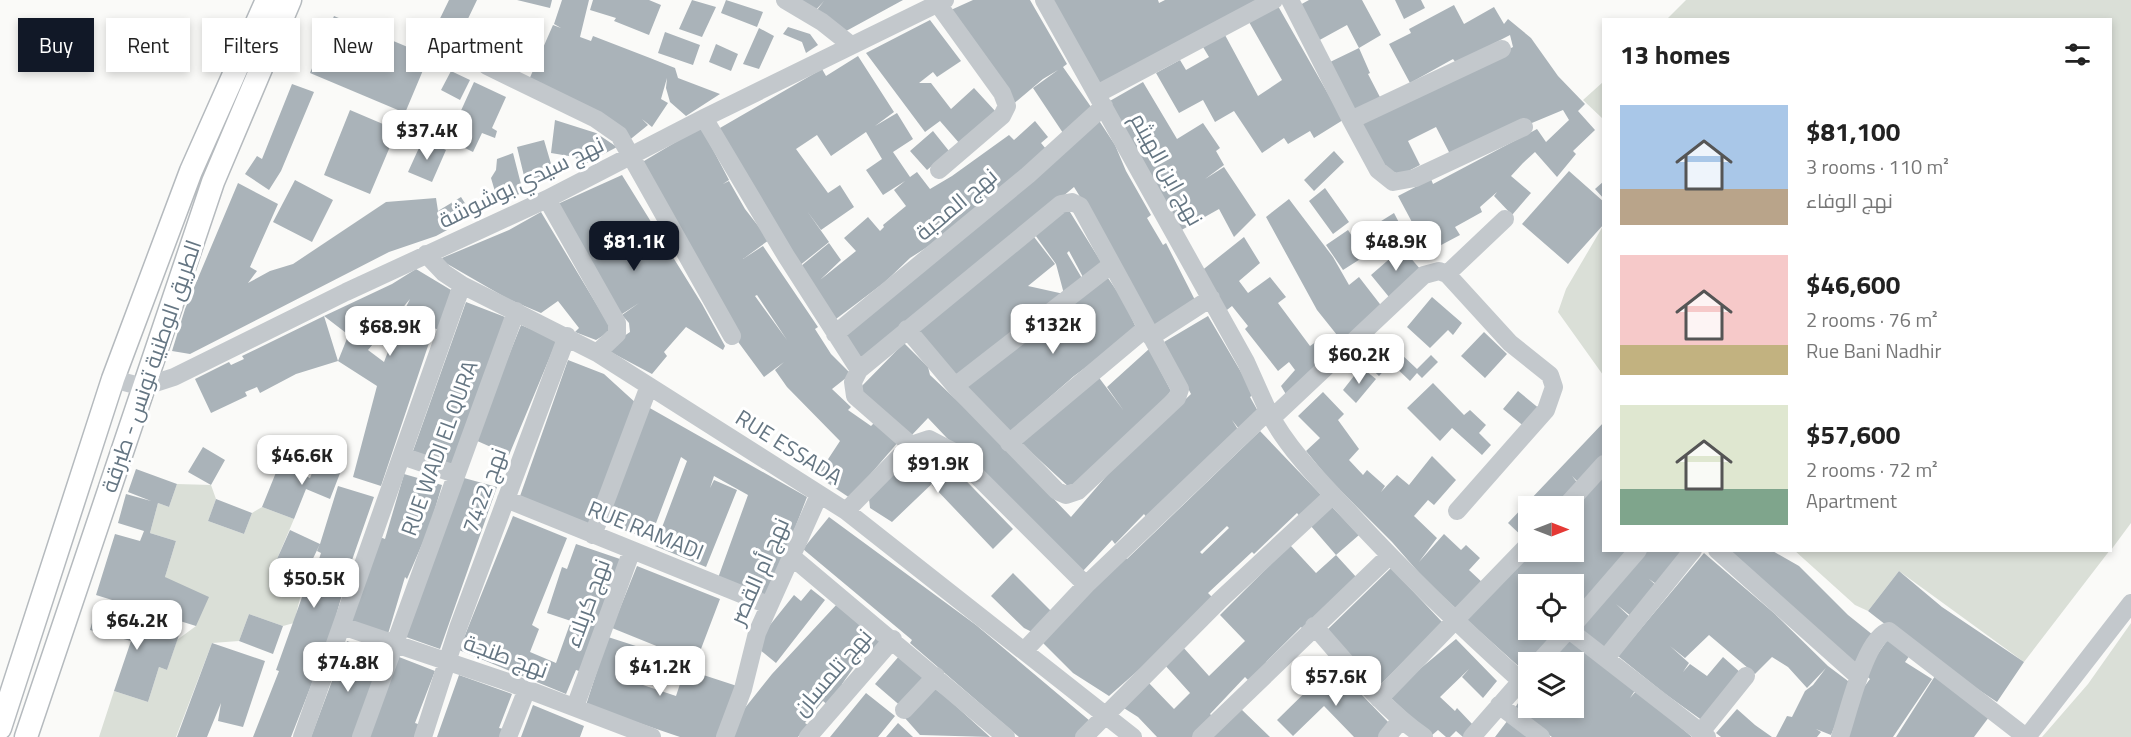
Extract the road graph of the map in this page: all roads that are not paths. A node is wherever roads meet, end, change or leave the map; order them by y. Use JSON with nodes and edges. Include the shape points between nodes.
{"nodes":[{"id":1,"x":267,"y":0,"type":"edge"},
{"id":2,"x":290,"y":0,"type":"edge"},
{"id":3,"x":784,"y":0,"type":"edge"},
{"id":4,"x":1044,"y":0,"type":"edge"},
{"id":5,"x":1274,"y":0,"type":"edge"},
{"id":6,"x":1290,"y":0,"type":"edge"},
{"id":7,"x":939,"y":1,"type":"edge"},
{"id":8,"x":851,"y":45,"type":"junction"},
{"id":9,"x":1502,"y":49,"type":"dead end"},
{"id":10,"x":499,"y":72,"type":"edge"},
{"id":11,"x":1101,"y":100,"type":"junction"},
{"id":12,"x":704,"y":118,"type":"junction"},
{"id":13,"x":1351,"y":120,"type":"junction"},
{"id":14,"x":1524,"y":127,"type":"dead end"},
{"id":15,"x":629,"y":157,"type":"junction"},
{"id":16,"x":939,"y":170,"type":"dead end"},
{"id":17,"x":547,"y":199,"type":"junction"},
{"id":18,"x":1505,"y":219,"type":"dead end"},
{"id":19,"x":426,"y":254,"type":"junction"},
{"id":20,"x":1111,"y":264,"type":"junction"},
{"id":21,"x":1448,"y":274,"type":"junction"},
{"id":22,"x":462,"y":285,"type":"junction"},
{"id":23,"x":1211,"y":298,"type":"junction"},
{"id":24,"x":516,"y":311,"type":"junction"},
{"id":25,"x":907,"y":329,"type":"junction"},
{"id":26,"x":1148,"y":333,"type":"junction"},
{"id":27,"x":835,"y":334,"type":"junction"},
{"id":28,"x":567,"y":336,"type":"junction"},
{"id":29,"x":732,"y":336,"type":"dead end"},
{"id":30,"x":597,"y":353,"type":"junction"},
{"id":31,"x":860,"y":370,"type":"junction"},
{"id":32,"x":113,"y":379,"type":"junction"},
{"id":33,"x":649,"y":386,"type":"junction"},
{"id":34,"x":955,"y":386,"type":"junction"},
{"id":35,"x":143,"y":387,"type":"junction"},
{"id":36,"x":1270,"y":415,"type":"junction"},
{"id":37,"x":1009,"y":443,"type":"junction"},
{"id":38,"x":911,"y":445,"type":"junction"},
{"id":39,"x":402,"y":456,"type":"junction"},
{"id":40,"x":1602,"y":466,"type":"edge"},
{"id":41,"x":454,"y":474,"type":"junction"},
{"id":42,"x":819,"y":495,"type":"junction"},
{"id":43,"x":1333,"y":495,"type":"junction"},
{"id":44,"x":1575,"y":496,"type":"edge"},
{"id":45,"x":506,"y":500,"type":"junction"},
{"id":46,"x":846,"y":511,"type":"junction"},
{"id":47,"x":1457,"y":511,"type":"dead end"},
{"id":48,"x":593,"y":535,"type":"junction"},
{"id":49,"x":632,"y":550,"type":"junction"},
{"id":50,"x":1636,"y":552,"type":"edge"},
{"id":51,"x":1691,"y":552,"type":"edge"},
{"id":52,"x":1719,"y":552,"type":"edge"},
{"id":53,"x":791,"y":556,"type":"junction"},
{"id":54,"x":1389,"y":556,"type":"junction"},
{"id":55,"x":1518,"y":556,"type":"edge"},
{"id":56,"x":1086,"y":585,"type":"junction"},
{"id":57,"x":2131,"y":603,"type":"edge"},
{"id":58,"x":768,"y":605,"type":"junction"},
{"id":59,"x":1584,"y":612,"type":"edge"},
{"id":60,"x":1456,"y":622,"type":"junction"},
{"id":61,"x":342,"y":626,"type":"junction"},
{"id":62,"x":1314,"y":626,"type":"junction"},
{"id":63,"x":893,"y":639,"type":"junction"},
{"id":64,"x":1560,"y":640,"type":"edge"},
{"id":65,"x":1582,"y":640,"type":"edge"},
{"id":66,"x":393,"y":643,"type":"junction"},
{"id":67,"x":1024,"y":651,"type":"junction"},
{"id":68,"x":1548,"y":652,"type":"edge"},
{"id":69,"x":1606,"y":658,"type":"junction"},
{"id":70,"x":447,"y":661,"type":"junction"},
{"id":71,"x":1518,"y":671,"type":"edge"},
{"id":72,"x":936,"y":676,"type":"junction"},
{"id":73,"x":1746,"y":676,"type":"dead end"},
{"id":74,"x":1859,"y":677,"type":"junction"},
{"id":75,"x":1518,"y":685,"type":"edge"},
{"id":76,"x":527,"y":689,"type":"junction"},
{"id":77,"x":1378,"y":699,"type":"junction"},
{"id":78,"x":1499,"y":705,"type":"junction"},
{"id":79,"x":575,"y":707,"type":"junction"},
{"id":80,"x":904,"y":710,"type":"dead end"},
{"id":81,"x":1103,"y":715,"type":"junction"},
{"id":82,"x":1400,"y":721,"type":"junction"},
{"id":83,"x":0,"y":728,"type":"edge"},
{"id":84,"x":1704,"y":734,"type":"edge"},
{"id":85,"x":26,"y":737,"type":"edge"},
{"id":86,"x":302,"y":737,"type":"edge"},
{"id":87,"x":361,"y":737,"type":"edge"},
{"id":88,"x":423,"y":737,"type":"edge"},
{"id":89,"x":508,"y":737,"type":"edge"},
{"id":90,"x":652,"y":737,"type":"edge"},
{"id":91,"x":725,"y":737,"type":"edge"},
{"id":92,"x":807,"y":737,"type":"edge"},
{"id":93,"x":1006,"y":737,"type":"edge"},
{"id":94,"x":1084,"y":737,"type":"edge"},
{"id":95,"x":1132,"y":737,"type":"edge"},
{"id":96,"x":1202,"y":737,"type":"edge"},
{"id":97,"x":1387,"y":737,"type":"edge"},
{"id":98,"x":1424,"y":737,"type":"edge"},
{"id":99,"x":1472,"y":737,"type":"edge"},
{"id":100,"x":1541,"y":737,"type":"edge"},
{"id":101,"x":1840,"y":737,"type":"edge"},
{"id":102,"x":2026,"y":737,"type":"edge"}],
"edges":[{"from":1,"to":32,"type":"main road","name":"الطريق الوطنية تونس - طبرقة","via":[[191,171]]},
{"from":2,"to":35,"type":"main road","name":"الطريق الوطنية تونس - طبرقة","via":[[213,182]]},
{"from":3,"to":8,"type":"street"},
{"from":4,"to":11,"type":"street","name":"نهج ابن الهيثم"},
{"from":5,"to":11,"type":"street","name":"نهج المحبة"},
{"from":6,"to":13,"type":"street"},
{"from":7,"to":8,"type":"street","name":"نهج سيدي بوشوشة"},
{"from":7,"to":16,"type":"street","via":[[1007,106],[1002,116]]},
{"from":8,"to":12,"type":"street","name":"نهج سيدي بوشوشة"},
{"from":9,"to":13,"type":"street"},
{"from":10,"to":15,"type":"street","via":[[609,125],[619,135]]},
{"from":11,"to":23,"type":"street","name":"نهج ابن الهيثم"},
{"from":11,"to":27,"type":"street","name":"نهج المحبة","via":[[1029,175]]},
{"from":12,"to":15,"type":"street","name":"نهج سيدي بوشوشة"},
{"from":12,"to":27,"type":"street"},
{"from":13,"to":14,"type":"street","via":[[1378,170],[1393,182],[1415,178]]},
{"from":15,"to":17,"type":"street","name":"نهج سيدي بوشوشة"},
{"from":15,"to":29,"type":"street"},
{"from":17,"to":19,"type":"street","name":"نهج سيدي بوشوشة"},
{"from":17,"to":30,"type":"street","via":[[617,323],[617,334]]},
{"from":18,"to":21,"type":"street"},
{"from":19,"to":22,"type":"street","name":"RUE ESSADA"},
{"from":19,"to":35,"type":"street","name":"نهج سيدي بوشوشة","via":[[174,377]]},
{"from":20,"to":25,"type":"street","via":[[1080,206],[1072,202],[1061,204]]},
{"from":20,"to":26,"type":"street"},
{"from":20,"to":34,"type":"street"},
{"from":21,"to":36,"type":"street","via":[[1439,271],[1424,275]]},
{"from":21,"to":47,"type":"street","via":[[1510,343],[1550,375],[1554,387],[1546,410]]},
{"from":22,"to":24,"type":"street","name":"RUE ESSADA"},
{"from":22,"to":39,"type":"street"},
{"from":23,"to":26,"type":"street"},
{"from":23,"to":36,"type":"street","name":"نهج ابن الهيثم"},
{"from":24,"to":28,"type":"street","name":"RUE ESSADA"},
{"from":24,"to":41,"type":"street","name":"RUE WADI EL QURA"},
{"from":25,"to":31,"type":"street"},
{"from":25,"to":34,"type":"street"},
{"from":26,"to":37,"type":"street"},
{"from":26,"to":37,"type":"street","via":[[1178,385],[1179,394],[1078,491],[1066,495],[1057,491]]},
{"from":27,"to":31,"type":"street"},
{"from":28,"to":30,"type":"street","name":"RUE ESSADA"},
{"from":28,"to":45,"type":"street","name":"نهج 7422"},
{"from":30,"to":33,"type":"street","name":"RUE ESSADA"},
{"from":31,"to":38,"type":"street","via":[[854,382],[855,396]]},
{"from":32,"to":35,"type":"street"},
{"from":32,"to":83,"type":"main road","name":"الطريق الوطنية تونس - طبرقة"},
{"from":33,"to":42,"type":"street","name":"RUE ESSADA"},
{"from":33,"to":48,"type":"street"},
{"from":34,"to":37,"type":"street"},
{"from":35,"to":85,"type":"main road","name":"الطريق الوطنية تونس - طبرقة"},
{"from":36,"to":43,"type":"street","name":"نهج ابن الهيثم"},
{"from":36,"to":56,"type":"street"},
{"from":38,"to":46,"type":"street"},
{"from":38,"to":56,"type":"street","via":[[929,439],[945,446]]},
{"from":39,"to":41,"type":"street"},
{"from":39,"to":61,"type":"street"},
{"from":40,"to":44,"type":"street"},
{"from":41,"to":66,"type":"street","name":"RUE WADI EL QURA"},
{"from":42,"to":46,"type":"street","name":"RUE ESSADA"},
{"from":42,"to":53,"type":"street","name":"نهج أم القصر"},
{"from":43,"to":54,"type":"street","name":"نهج ابن الهيثم"},
{"from":43,"to":81,"type":"street"},
{"from":45,"to":48,"type":"street","name":"RUE RAMADI"},
{"from":45,"to":70,"type":"street","name":"نهج 7422"},
{"from":46,"to":67,"type":"street","name":"RUE ESSADA"},
{"from":48,"to":49,"type":"street","name":"RUE RAMADI"},
{"from":49,"to":58,"type":"street","name":"RUE RAMADI"},
{"from":49,"to":79,"type":"street","name":"نهج كربلاء"},
{"from":50,"to":59,"type":"street"},
{"from":51,"to":69,"type":"street"},
{"from":52,"to":74,"type":"street"},
{"from":53,"to":58,"type":"street","name":"نهج أم القصر"},
{"from":53,"to":63,"type":"street"},
{"from":54,"to":60,"type":"street","name":"نهج ابن الهيثم"},
{"from":54,"to":62,"type":"street"},
{"from":55,"to":60,"type":"street"},
{"from":56,"to":67,"type":"street"},
{"from":57,"to":102,"type":"street"},
{"from":58,"to":91,"type":"street","name":"نهج أم القصر"},
{"from":60,"to":71,"type":"street","name":"نهج ابن الهيثم"},
{"from":60,"to":77,"type":"street"},
{"from":61,"to":66,"type":"street","name":"نهج طنجة"},
{"from":61,"to":86,"type":"street"},
{"from":62,"to":77,"type":"street"},
{"from":62,"to":96,"type":"street"},
{"from":63,"to":72,"type":"street"},
{"from":63,"to":92,"type":"street","name":"نهج تلمسان"},
{"from":64,"to":68,"type":"street"},
{"from":65,"to":69,"type":"street"},
{"from":66,"to":70,"type":"street","name":"نهج طنجة"},
{"from":66,"to":87,"type":"street","name":"RUE WADI EL QURA"},
{"from":67,"to":81,"type":"street","name":"RUE ESSADA"},
{"from":69,"to":84,"type":"street"},
{"from":70,"to":76,"type":"street","name":"نهج طنجة"},
{"from":70,"to":88,"type":"street","name":"نهج 7422"},
{"from":72,"to":80,"type":"street"},
{"from":72,"to":93,"type":"street"},
{"from":73,"to":84,"type":"street"},
{"from":74,"to":101,"type":"street"},
{"from":74,"to":102,"type":"street","via":[[1875,640],[1889,631]]},
{"from":75,"to":78,"type":"street"},
{"from":76,"to":79,"type":"street","name":"نهج طنجة"},
{"from":76,"to":89,"type":"street"},
{"from":77,"to":82,"type":"street"},
{"from":78,"to":99,"type":"street"},
{"from":78,"to":100,"type":"street"},
{"from":79,"to":90,"type":"street","name":"نهج طنجة"},
{"from":81,"to":94,"type":"street"},
{"from":81,"to":95,"type":"street","name":"RUE ESSADA"},
{"from":82,"to":97,"type":"street"},
{"from":82,"to":98,"type":"street"}]}
